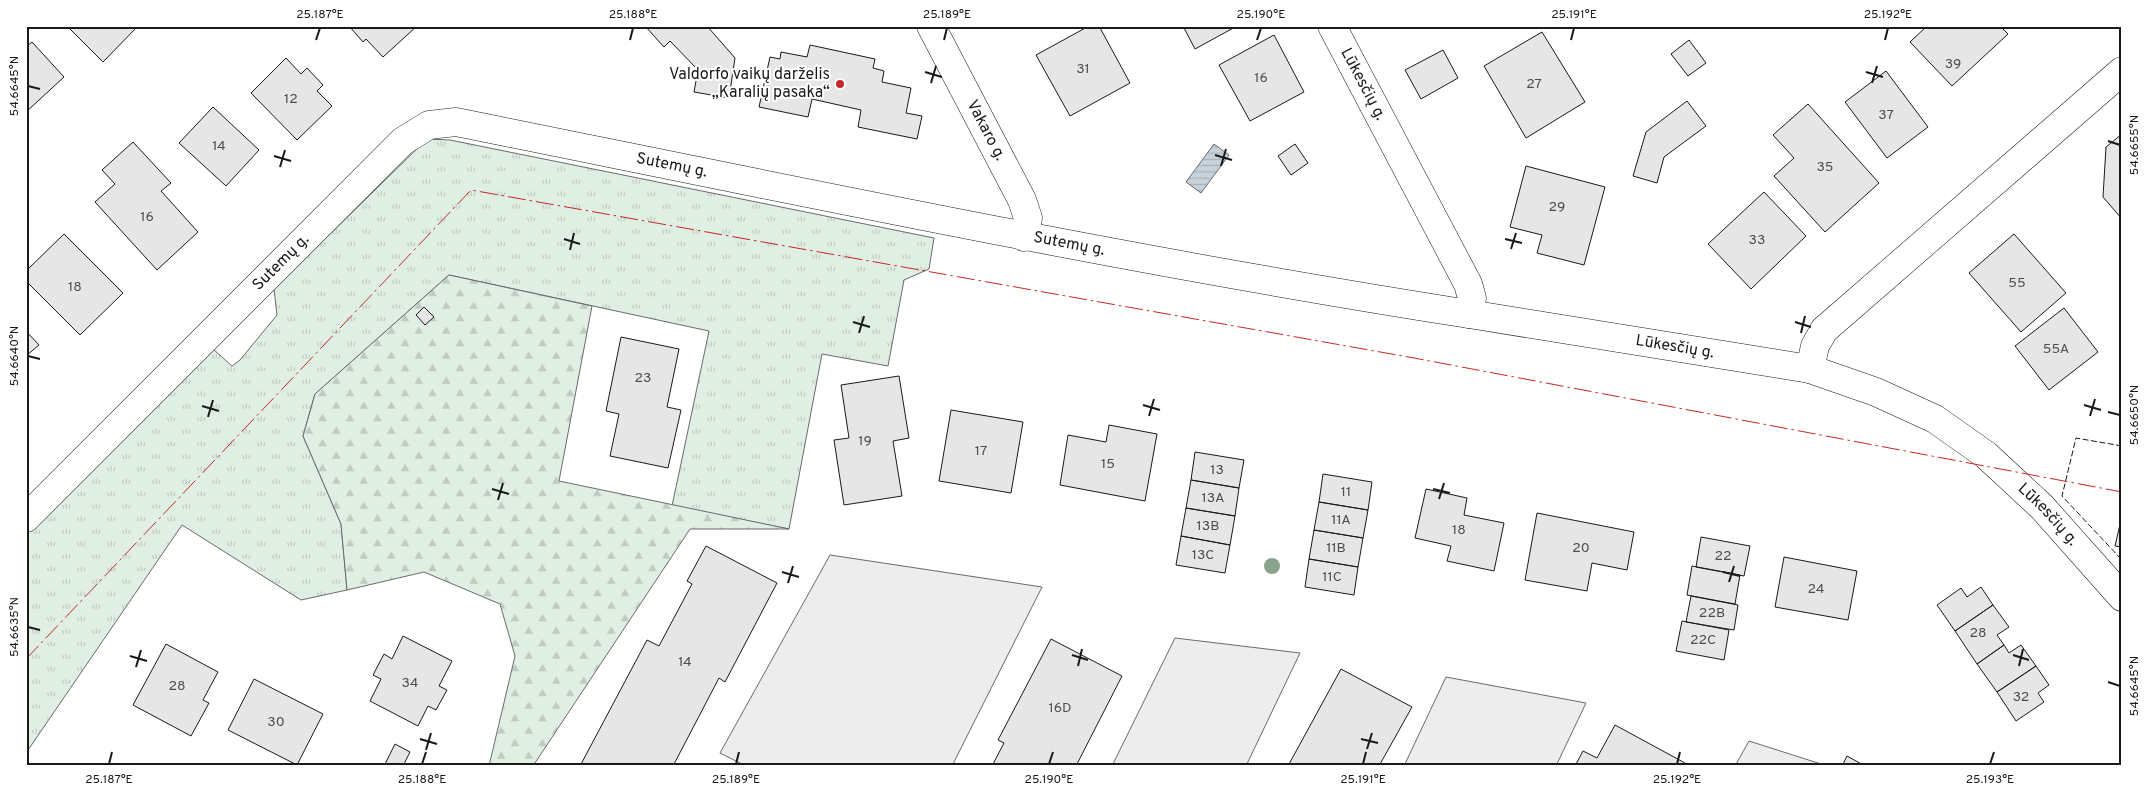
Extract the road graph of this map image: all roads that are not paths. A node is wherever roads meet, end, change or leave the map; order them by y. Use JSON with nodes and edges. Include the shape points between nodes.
{"nodes":[{"id":1,"x":931,"y":26,"type":"edge"},
{"id":2,"x":1332,"y":26,"type":"edge"},
{"id":3,"x":2122,"y":71,"type":"edge"},
{"id":4,"x":1024,"y":237,"type":"junction"},
{"id":5,"x":1469,"y":314,"type":"junction"},
{"id":6,"x":1810,"y":369,"type":"junction"},
{"id":7,"x":26,"y":518,"type":"edge"},
{"id":8,"x":2122,"y":597,"type":"edge"}],
"edges":[{"from":1,"to":4,"type":"street","name":"Vakaro g.","via":[[1022,200],[1028,218]]},
{"from":2,"to":5,"type":"street","name":"Lūkesčių g.","via":[[1468,284],[1472,298]]},
{"from":3,"to":6,"type":"street","via":[[1824,330],[1815,346]]},
{"from":4,"to":5,"type":"street","name":"Sutemų g."},
{"from":4,"to":7,"type":"street","name":"Sutemų g.","via":[[456,122],[429,125],[403,141]]},
{"from":5,"to":6,"type":"street","name":"Lūkesčių g."},
{"from":6,"to":8,"type":"street","name":"Lūkesčių g.","via":[[1876,392],[1935,419],[1986,455],[2042,507]]}]}
